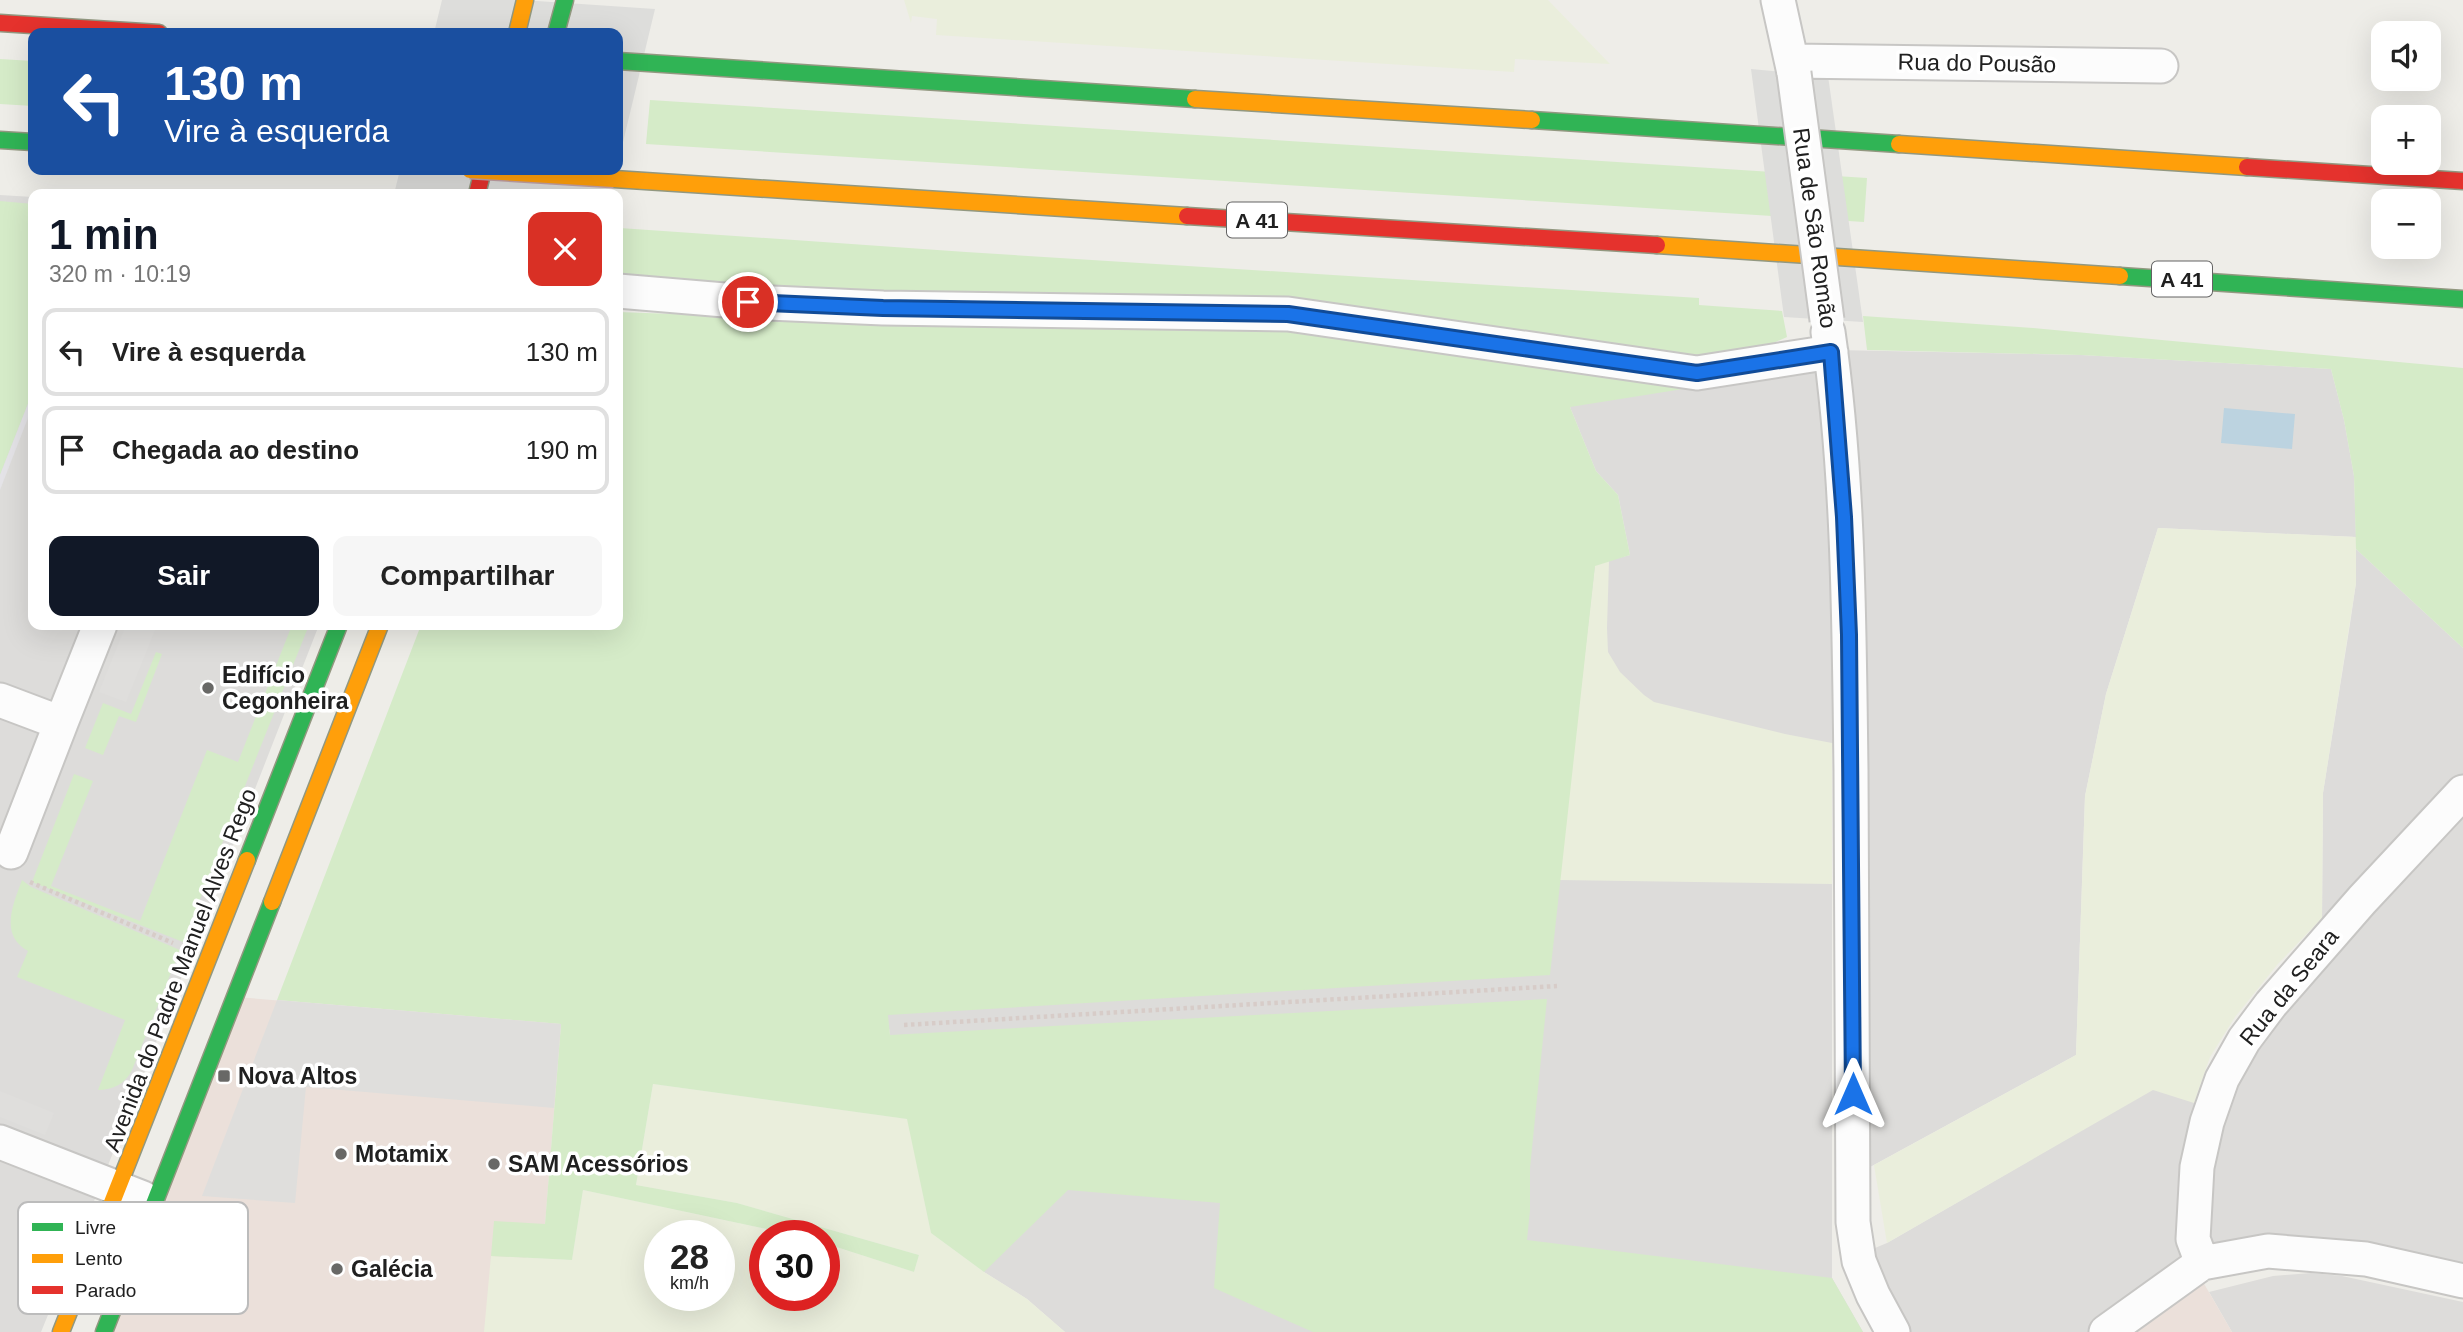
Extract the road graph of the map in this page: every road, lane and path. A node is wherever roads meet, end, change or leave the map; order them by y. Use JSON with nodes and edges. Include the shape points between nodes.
{"nodes":[{"id":1,"x":525,"y":0,"type":"edge"},
{"id":2,"x":565,"y":0,"type":"edge"},
{"id":3,"x":1778,"y":0,"type":"edge"},
{"id":4,"x":0,"y":23,"type":"edge"},
{"id":5,"x":80,"y":28,"type":"edge"},
{"id":6,"x":518,"y":28,"type":"edge"},
{"id":7,"x":557,"y":28,"type":"edge"},
{"id":8,"x":623,"y":61,"type":"edge"},
{"id":9,"x":2161,"y":66,"type":"dead end"},
{"id":10,"x":1793,"y":67,"type":"junction"},
{"id":11,"x":0,"y":140,"type":"edge"},
{"id":12,"x":28,"y":142,"type":"edge"},
{"id":13,"x":550,"y":175,"type":"edge"},
{"id":14,"x":2463,"y":181,"type":"edge"},
{"id":15,"x":623,"y":291,"type":"edge"},
{"id":16,"x":2463,"y":299,"type":"edge"},
{"id":17,"x":1831,"y":352,"type":"junction"},
{"id":18,"x":98,"y":630,"type":"edge"},
{"id":19,"x":337,"y":630,"type":"edge"},
{"id":20,"x":378,"y":630,"type":"edge"},
{"id":21,"x":0,"y":700,"type":"edge"},
{"id":22,"x":61,"y":723,"type":"junction"},
{"id":23,"x":2463,"y":792,"type":"edge"},
{"id":24,"x":20,"y":864,"type":"joint"},
{"id":25,"x":182,"y":947,"type":"dead end"},
{"id":26,"x":1557,"y":986,"type":"dead end"},
{"id":27,"x":904,"y":1025,"type":"dead end"},
{"id":28,"x":0,"y":1142,"type":"edge"},
{"id":29,"x":118,"y":1188,"type":"junction"},
{"id":30,"x":112,"y":1202,"type":"edge"},
{"id":31,"x":155,"y":1202,"type":"joint"},
{"id":32,"x":2202,"y":1263,"type":"junction"},
{"id":33,"x":2463,"y":1281,"type":"edge"},
{"id":34,"x":68,"y":1314,"type":"edge"},
{"id":35,"x":111,"y":1314,"type":"edge"},
{"id":36,"x":61,"y":1332,"type":"edge"},
{"id":37,"x":104,"y":1332,"type":"edge"},
{"id":38,"x":1893,"y":1332,"type":"edge"},
{"id":39,"x":2106,"y":1332,"type":"edge"}],
"edges":[{"from":1,"to":6,"type":"main road"},
{"from":2,"to":7,"type":"main road"},
{"from":3,"to":10,"type":"street","name":"Rua de São Romão"},
{"from":4,"to":5,"type":"main road"},
{"from":8,"to":14,"type":"main road"},
{"from":9,"to":10,"type":"street","name":"Rua do Pousão"},
{"from":10,"to":17,"type":"street","name":"Rua de São Romão","bridge":true},
{"from":11,"to":12,"type":"main road"},
{"from":13,"to":16,"type":"main road","number":"A 41","bridge":true},
{"from":15,"to":17,"type":"street","via":[[883,308],[1288,314],[1697,373]]},
{"from":17,"to":38,"type":"street","name":"Rua de São Romão","via":[[1850,659],[1853,1222],[1859,1261]]},
{"from":18,"to":22,"type":"street"},
{"from":19,"to":29,"type":"main road","name":"Avenida do Padre Manuel Alves Rego"},
{"from":20,"to":31,"type":"main road"},
{"from":21,"to":22,"type":"street"},
{"from":22,"to":24,"type":"street"},
{"from":23,"to":32,"type":"street","name":"Rua da Seara","via":[[2271,1004],[2222,1079],[2197,1167],[2193,1239]]},
{"from":24,"to":25,"type":"path","via":[[31,884]]},
{"from":26,"to":27,"type":"path"},
{"from":28,"to":29,"type":"street"},
{"from":29,"to":30,"type":"main road","name":"Avenida do Padre Manuel Alves Rego"},
{"from":29,"to":31,"type":"street"},
{"from":32,"to":33,"type":"street","via":[[2267,1251],[2366,1259]]},
{"from":32,"to":39,"type":"street"},
{"from":34,"to":36,"type":"main road","name":"Avenida do Padre Manuel Alves Rego"},
{"from":35,"to":37,"type":"main road"}]}
